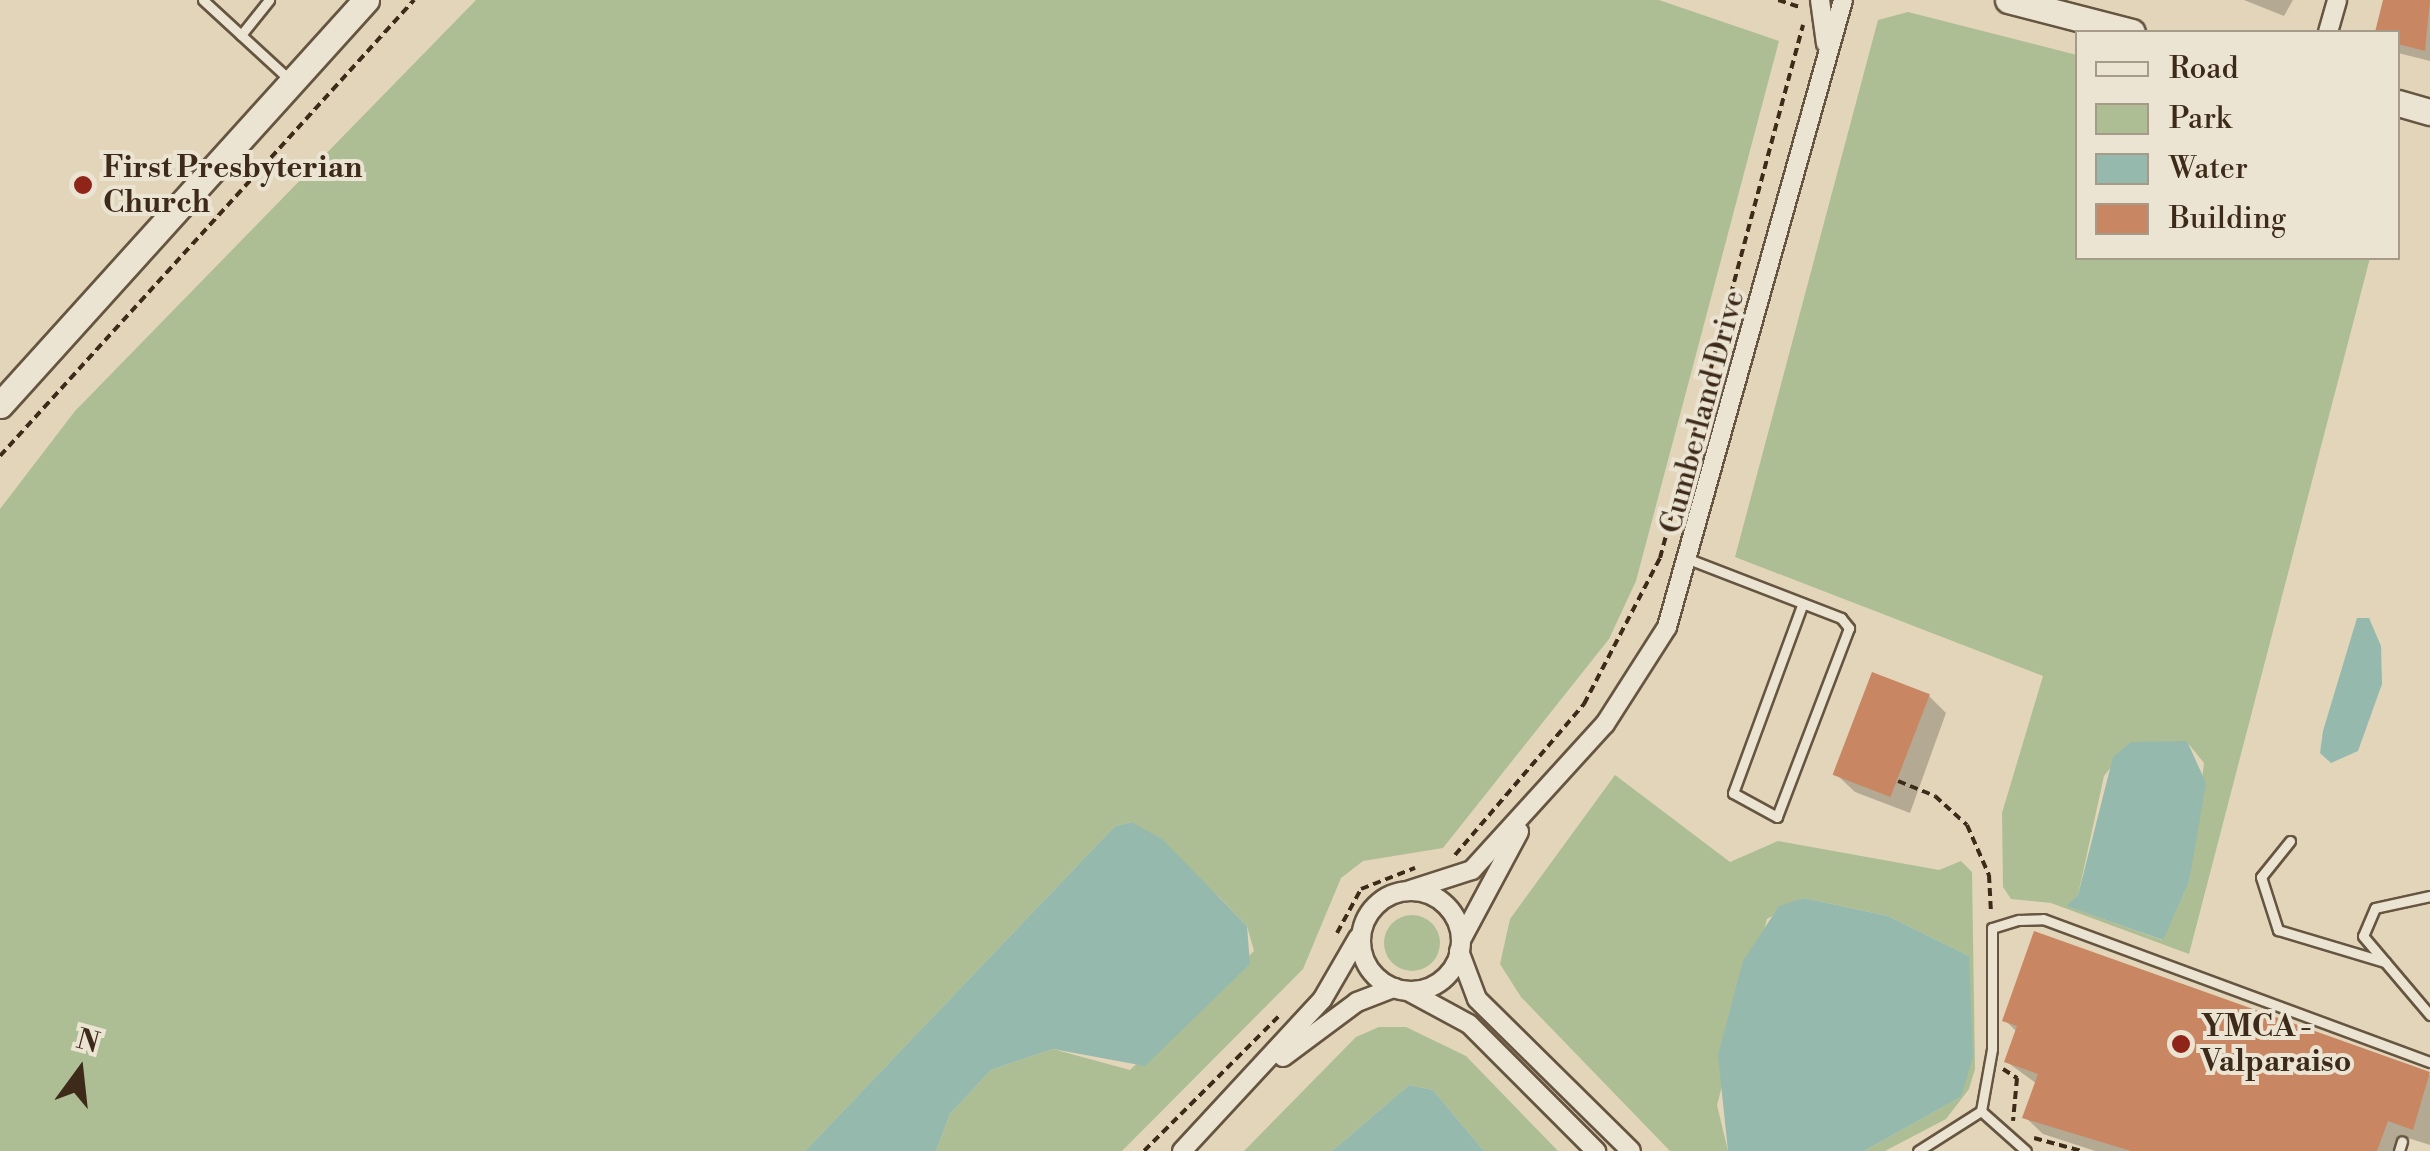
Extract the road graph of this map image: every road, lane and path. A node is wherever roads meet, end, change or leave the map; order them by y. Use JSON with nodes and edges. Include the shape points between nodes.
{"nodes":[{"id":1,"x":203,"y":0,"type":"edge"},
{"id":2,"x":269,"y":0,"type":"edge"},
{"id":3,"x":366,"y":0,"type":"edge"},
{"id":4,"x":414,"y":0,"type":"edge"},
{"id":5,"x":1778,"y":0,"type":"edge"},
{"id":6,"x":1809,"y":0,"type":"edge"},
{"id":7,"x":1843,"y":0,"type":"edge"},
{"id":8,"x":2008,"y":0,"type":"edge"},
{"id":9,"x":2338,"y":0,"type":"edge"},
{"id":10,"x":1814,"y":5,"type":"edge"},
{"id":11,"x":2124,"y":30,"type":"edge"},
{"id":12,"x":2329,"y":30,"type":"edge"},
{"id":13,"x":242,"y":35,"type":"junction"},
{"id":14,"x":1827,"y":59,"type":"junction"},
{"id":15,"x":291,"y":80,"type":"junction"},
{"id":16,"x":2400,"y":104,"type":"edge"},
{"id":17,"x":2430,"y":112,"type":"edge"},
{"id":18,"x":0,"y":404,"type":"edge"},
{"id":19,"x":0,"y":456,"type":"edge"},
{"id":20,"x":1691,"y":560,"type":"junction"},
{"id":21,"x":1803,"y":603,"type":"junction"},
{"id":22,"x":1898,"y":781,"type":"dead end"},
{"id":23,"x":1538,"y":802,"type":"junction"},
{"id":24,"x":2290,"y":842,"type":"dead end"},
{"id":25,"x":1444,"y":865,"type":"dead end"},
{"id":26,"x":1432,"y":867,"type":"dead end"},
{"id":27,"x":1410,"y":890,"type":"junction"},
{"id":28,"x":2430,"y":896,"type":"edge"},
{"id":29,"x":1362,"y":928,"type":"junction"},
{"id":30,"x":1992,"y":928,"type":"junction"},
{"id":31,"x":1335,"y":942,"type":"dead end"},
{"id":32,"x":1460,"y":945,"type":"junction"},
{"id":33,"x":2385,"y":962,"type":"junction"},
{"id":34,"x":1401,"y":990,"type":"junction"},
{"id":35,"x":1282,"y":1013,"type":"dead end"},
{"id":36,"x":2430,"y":1015,"type":"edge"},
{"id":37,"x":2003,"y":1051,"type":"dead end"},
{"id":38,"x":2430,"y":1062,"type":"edge"},
{"id":39,"x":1247,"y":1086,"type":"junction"},
{"id":40,"x":1980,"y":1111,"type":"junction"},
{"id":41,"x":2011,"y":1128,"type":"dead end"},
{"id":42,"x":2027,"y":1145,"type":"edge"},
{"id":43,"x":1144,"y":1151,"type":"edge"},
{"id":44,"x":1182,"y":1151,"type":"edge"},
{"id":45,"x":1596,"y":1151,"type":"edge"},
{"id":46,"x":1631,"y":1151,"type":"edge"},
{"id":47,"x":1918,"y":1151,"type":"edge"},
{"id":48,"x":2082,"y":1151,"type":"edge"}],
"edges":[{"from":1,"to":13,"type":"lane"},
{"from":2,"to":13,"type":"lane"},
{"from":3,"to":15,"type":"street"},
{"from":4,"to":19,"type":"path"},
{"from":5,"to":10,"type":"path"},
{"from":6,"to":10,"type":"path"},
{"from":7,"to":14,"type":"street","name":"Cumberland Drive"},
{"from":8,"to":11,"type":"street"},
{"from":9,"to":12,"type":"street"},
{"from":10,"to":14,"type":"street"},
{"from":10,"to":25,"type":"path","via":[[1660,558],[1584,704]]},
{"from":13,"to":15,"type":"lane"},
{"from":14,"to":20,"type":"street","name":"Cumberland Drive"},
{"from":15,"to":18,"type":"street"},
{"from":16,"to":17,"type":"street"},
{"from":20,"to":21,"type":"lane"},
{"from":20,"to":23,"type":"street","name":"Cumberland Drive","via":[[1636,676]]},
{"from":21,"to":21,"type":"lane","via":[[1733,793],[1778,817],[1849,628]]},
{"from":22,"to":30,"type":"path","via":[[1967,825],[1989,875]]},
{"from":23,"to":27,"type":"street","name":"Cumberland Drive","via":[[1472,870]]},
{"from":23,"to":32,"type":"street","name":"Cumberland Drive"},
{"from":24,"to":33,"type":"lane","via":[[2261,877],[2278,930]]},
{"from":26,"to":31,"type":"path","via":[[1371,881],[1345,909]]},
{"from":27,"to":29,"type":"street","via":[[1380,901]]},
{"from":27,"to":32,"type":"street","via":[[1444,901]]},
{"from":28,"to":33,"type":"lane","via":[[2390,901],[2365,921],[2363,936]]},
{"from":29,"to":34,"type":"street","via":[[1364,960]]},
{"from":29,"to":39,"type":"street","via":[[1322,1000]]},
{"from":30,"to":38,"type":"lane","via":[[2043,919]]},
{"from":30,"to":40,"type":"lane","via":[[1992,1049]]},
{"from":32,"to":34,"type":"street","via":[[1444,978]]},
{"from":32,"to":46,"type":"street","via":[[1477,1000]]},
{"from":33,"to":36,"type":"lane"},
{"from":34,"to":39,"type":"street","via":[[1357,1002]]},
{"from":34,"to":45,"type":"street","via":[[1469,1024]]},
{"from":35,"to":43,"type":"path"},
{"from":37,"to":41,"type":"path","via":[[1997,1066],[2018,1078]]},
{"from":39,"to":44,"type":"street"},
{"from":40,"to":42,"type":"lane"},
{"from":40,"to":47,"type":"lane"},
{"from":42,"to":48,"type":"path"}]}
